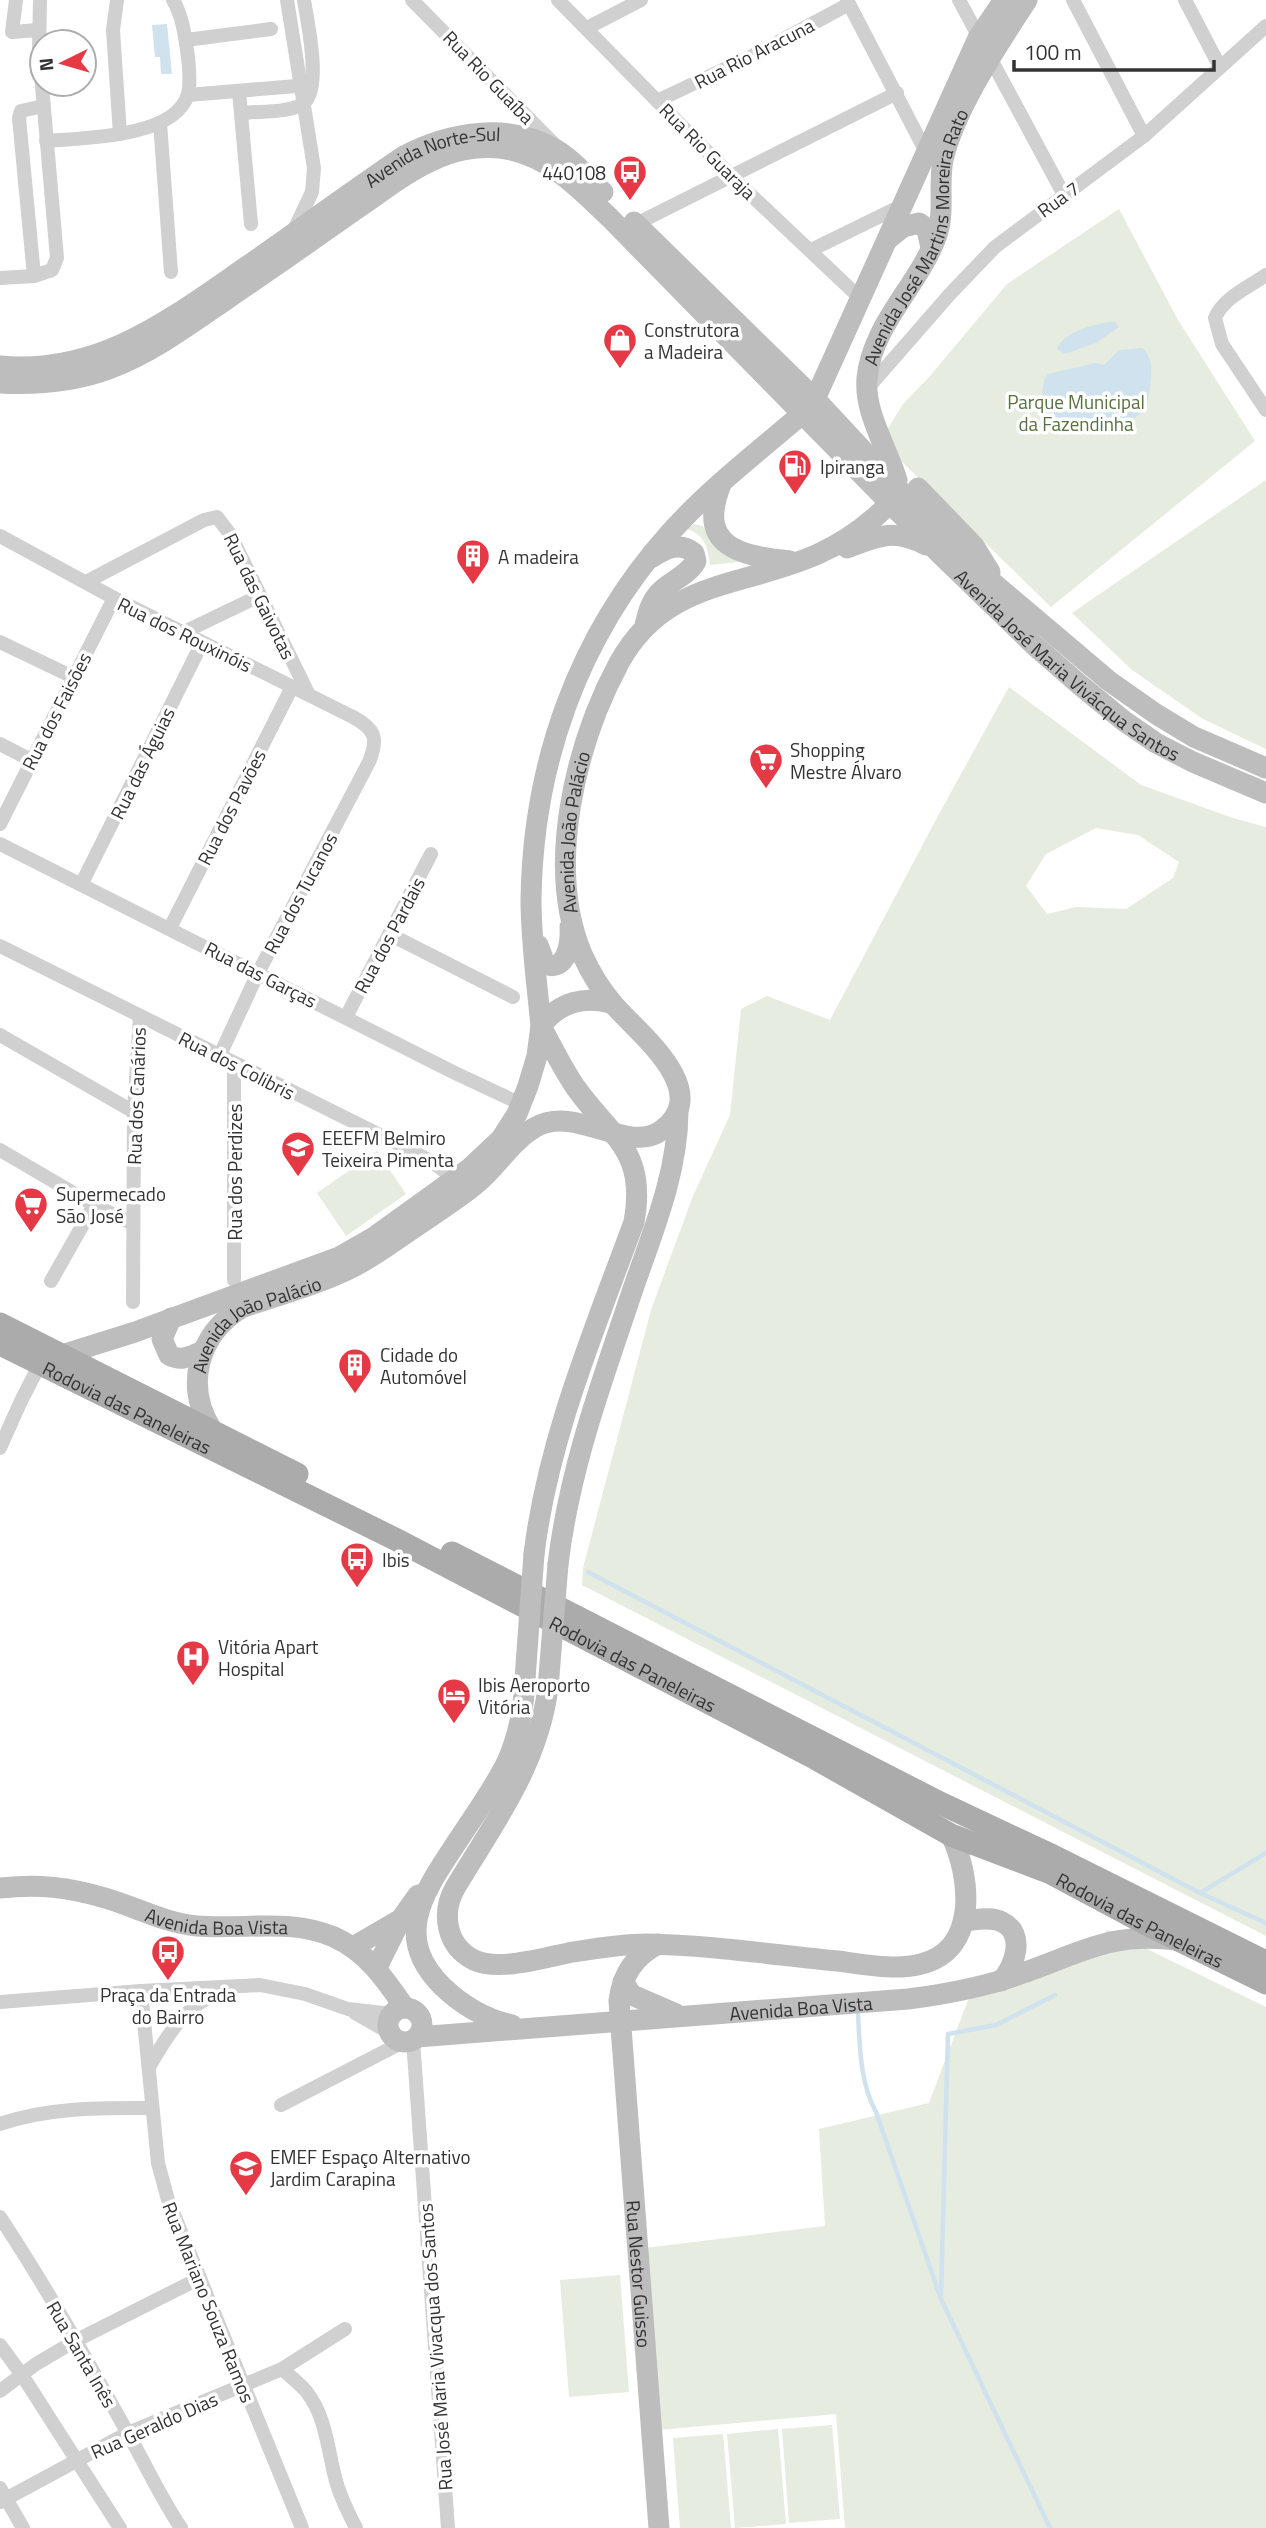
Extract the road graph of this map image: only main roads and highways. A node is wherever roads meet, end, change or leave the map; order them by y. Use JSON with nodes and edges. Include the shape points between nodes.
{"nodes":[{"id":1,"x":1004,"y":0,"type":"edge"},
{"id":2,"x":1027,"y":0,"type":"edge"},
{"id":3,"x":888,"y":239,"type":"junction"},
{"id":4,"x":931,"y":248,"type":"junction"},
{"id":5,"x":0,"y":366,"type":"edge"},
{"id":6,"x":0,"y":383,"type":"edge"},
{"id":7,"x":809,"y":406,"type":"junction"},
{"id":8,"x":888,"y":457,"type":"junction"},
{"id":9,"x":721,"y":485,"type":"junction"},
{"id":10,"x":895,"y":496,"type":"junction"},
{"id":11,"x":939,"y":552,"type":"junction"},
{"id":12,"x":818,"y":554,"type":"junction"},
{"id":13,"x":647,"y":561,"type":"junction"},
{"id":14,"x":797,"y":561,"type":"junction"},
{"id":15,"x":998,"y":585,"type":"junction"},
{"id":16,"x":645,"y":625,"type":"junction"},
{"id":17,"x":1266,"y":768,"type":"edge"},
{"id":18,"x":1266,"y":793,"type":"edge"},
{"id":19,"x":531,"y":901,"type":"junction"},
{"id":20,"x":569,"y":902,"type":"junction"},
{"id":21,"x":613,"y":1004,"type":"junction"},
{"id":22,"x":541,"y":1026,"type":"junction"},
{"id":23,"x":679,"y":1100,"type":"junction"},
{"id":24,"x":612,"y":1132,"type":"junction"},
{"id":25,"x":462,"y":1185,"type":"junction"},
{"id":26,"x":171,"y":1318,"type":"junction"},
{"id":27,"x":0,"y":1324,"type":"edge"},
{"id":28,"x":0,"y":1344,"type":"edge"},
{"id":29,"x":203,"y":1351,"type":"junction"},
{"id":30,"x":62,"y":1355,"type":"junction"},
{"id":31,"x":212,"y":1430,"type":"junction"},
{"id":32,"x":462,"y":1834,"type":"junction"},
{"id":33,"x":951,"y":1835,"type":"junction"},
{"id":34,"x":0,"y":1888,"type":"edge"},
{"id":35,"x":401,"y":1919,"type":"junction"},
{"id":36,"x":963,"y":1921,"type":"junction"},
{"id":37,"x":1178,"y":1940,"type":"junction"},
{"id":38,"x":658,"y":1944,"type":"junction"},
{"id":39,"x":353,"y":1947,"type":"junction"},
{"id":40,"x":1266,"y":1962,"type":"edge"},
{"id":41,"x":376,"y":1969,"type":"junction"},
{"id":42,"x":1001,"y":1980,"type":"junction"},
{"id":43,"x":623,"y":1982,"type":"junction"},
{"id":44,"x":1266,"y":1983,"type":"edge"},
{"id":45,"x":681,"y":2016,"type":"junction"},
{"id":46,"x":621,"y":2020,"type":"junction"},
{"id":47,"x":521,"y":2027,"type":"junction"},
{"id":48,"x":659,"y":2528,"type":"edge"}],
"edges":[{"from":1,"to":3,"type":"main road","name":"Avenida José Martins Moreira Rato","via":[[978,38]]},
{"from":2,"to":4,"type":"main road","name":"Avenida José Martins Moreira Rato","via":[[989,58],[946,148],[940,223]]},
{"from":3,"to":4,"type":"main road","via":[[903,227],[919,223],[927,229]]},
{"from":3,"to":7,"type":"main road","name":"Avenida José Martins Moreira Rato"},
{"from":4,"to":8,"type":"main road","name":"Avenida José Martins Moreira Rato","via":[[869,365],[867,389]]},
{"from":5,"to":7,"type":"main road","name":"Avenida Norte-Sul","via":[[50,366],[118,347],[190,306],[404,156],[441,139],[478,133],[540,142],[564,155]]},
{"from":6,"to":7,"type":"main road","name":"Avenida Norte-Sul","via":[[71,379],[110,369],[160,345],[418,168],[460,151],[492,148],[529,155],[574,184]]},
{"from":7,"to":9,"type":"main road","name":"Avenida João Palácio"},
{"from":7,"to":10,"type":"main road","name":"Avenida José Maria Vivácqua Santos"},
{"from":8,"to":10,"type":"main road","name":"Avenida José Martins Moreira Rato"},
{"from":8,"to":15,"type":"main road","via":[[974,546]]},
{"from":9,"to":13,"type":"main road","name":"Avenida João Palácio"},
{"from":9,"to":14,"type":"main road","via":[[712,511],[715,529],[724,542],[749,554]]},
{"from":10,"to":11,"type":"main road","name":"Avenida José Maria Vivácqua Santos"},
{"from":10,"to":12,"type":"main road","name":"Avenida João Palácio","via":[[856,533]]},
{"from":10,"to":15,"type":"main road","name":"Avenida José Maria Vivácqua Santos"},
{"from":11,"to":12,"type":"main road","via":[[911,538],[891,535]]},
{"from":11,"to":18,"type":"main road","name":"Avenida José Maria Vivácqua Santos","via":[[1034,645],[1124,721],[1193,762]]},
{"from":12,"to":14,"type":"main road","name":"Avenida João Palácio"},
{"from":13,"to":16,"type":"main road","via":[[676,547],[691,550],[696,561],[658,593]]},
{"from":13,"to":19,"type":"main road","name":"Avenida João Palácio","via":[[604,625],[561,715],[539,809]]},
{"from":14,"to":16,"type":"main road","name":"Avenida João Palácio","via":[[696,593]]},
{"from":15,"to":17,"type":"main road","name":"Avenida José Maria Vivácqua Santos","via":[[1110,681],[1156,714],[1194,737]]},
{"from":16,"to":20,"type":"main road","name":"Avenida João Palácio","via":[[620,663],[583,750],[568,824]]},
{"from":19,"to":20,"type":"main road","via":[[541,957],[550,966],[565,957],[570,937]]},
{"from":19,"to":22,"type":"main road","name":"Avenida João Palácio"},
{"from":20,"to":21,"type":"main road","name":"Avenida João Palácio","via":[[581,951]]},
{"from":21,"to":22,"type":"main road","via":[[593,999],[572,1002]]},
{"from":21,"to":23,"type":"main road","name":"Avenida João Palácio","via":[[668,1065],[677,1081]]},
{"from":22,"to":24,"type":"main road","via":[[576,1087]]},
{"from":22,"to":25,"type":"main road","name":"Avenida João Palácio","via":[[535,1064],[521,1104],[509,1127]]},
{"from":23,"to":24,"type":"main road","name":"Avenida João Palácio","via":[[674,1117],[655,1135],[638,1138]]},
{"from":23,"to":38,"type":"main road","name":"Avenida Boa Vista","bridge":true,"via":[[675,1150],[664,1198],[582,1440],[566,1507],[541,1730],[528,1766],[450,1896],[447,1915],[455,1943],[468,1956],[492,1964],[617,1945]]},
{"from":24,"to":25,"type":"main road","name":"Avenida João Palácio","via":[[566,1120],[541,1124],[519,1139],[494,1169]]},
{"from":24,"to":32,"type":"main road","bridge":true,"via":[[633,1167],[636,1211],[560,1426],[544,1489],[534,1554],[522,1714],[513,1747]]},
{"from":25,"to":26,"type":"main road","name":"Avenida João Palácio","via":[[351,1252]]},
{"from":25,"to":29,"type":"main road","name":"Avenida João Palácio","via":[[364,1261],[242,1308],[222,1322]]},
{"from":26,"to":29,"type":"main road","via":[[162,1339],[169,1355],[187,1358]]},
{"from":26,"to":30,"type":"main road","name":"Avenida João Palácio"},
{"from":27,"to":30,"type":"main road","name":"Rodovia das Paneleiras"},
{"from":28,"to":33,"type":"main road","name":"Rodovia das Paneleiras","via":[[391,1537],[811,1756]]},
{"from":29,"to":31,"type":"main road","name":"Avenida João Palácio","via":[[197,1386],[201,1409]]},
{"from":30,"to":31,"type":"main road","name":"Rodovia das Paneleiras"},
{"from":31,"to":40,"type":"main road","name":"Rodovia das Paneleiras","via":[[940,1803]]},
{"from":32,"to":35,"type":"main road"},
{"from":32,"to":47,"type":"main road","via":[[421,1899],[416,1932],[421,1955],[432,1975],[463,2004],[491,2019]]},
{"from":33,"to":36,"type":"main road","name":"Avenida Boa Vista","via":[[965,1877]]},
{"from":33,"to":37,"type":"main road","name":"Rodovia das Paneleiras","via":[[1051,1873]]},
{"from":34,"to":39,"type":"main road","name":"Avenida Boa Vista","via":[[31,1884],[68,1889],[196,1926],[300,1927]]},
{"from":35,"to":39,"type":"main road"},
{"from":35,"to":41,"type":"main road"},
{"from":36,"to":38,"type":"main road","name":"Avenida Boa Vista","via":[[948,1951],[911,1966]]},
{"from":36,"to":42,"type":"main road","via":[[995,1920],[1012,1930],[1014,1962]]},
{"from":37,"to":42,"type":"main road","name":"Avenida Boa Vista","via":[[1140,1938],[1103,1943]]},
{"from":37,"to":44,"type":"main road","name":"Rodovia das Paneleiras"},
{"from":38,"to":43,"type":"main road","via":[[639,1956]]},
{"from":39,"to":41,"type":"main road","name":"Avenida Boa Vista"},
{"from":41,"to":47,"type":"main road","name":"Avenida Boa Vista","via":[[403,2029]]},
{"from":42,"to":45,"type":"main road","name":"Avenida Boa Vista","via":[[908,1999]]},
{"from":43,"to":45,"type":"main road","via":[[632,1995]]},
{"from":43,"to":46,"type":"main road","name":"Rua Nestor Guisso"},
{"from":45,"to":46,"type":"main road","name":"Avenida Boa Vista"},
{"from":46,"to":47,"type":"main road","name":"Avenida Boa Vista"},
{"from":46,"to":48,"type":"main road","name":"Rua Nestor Guisso"}]}
